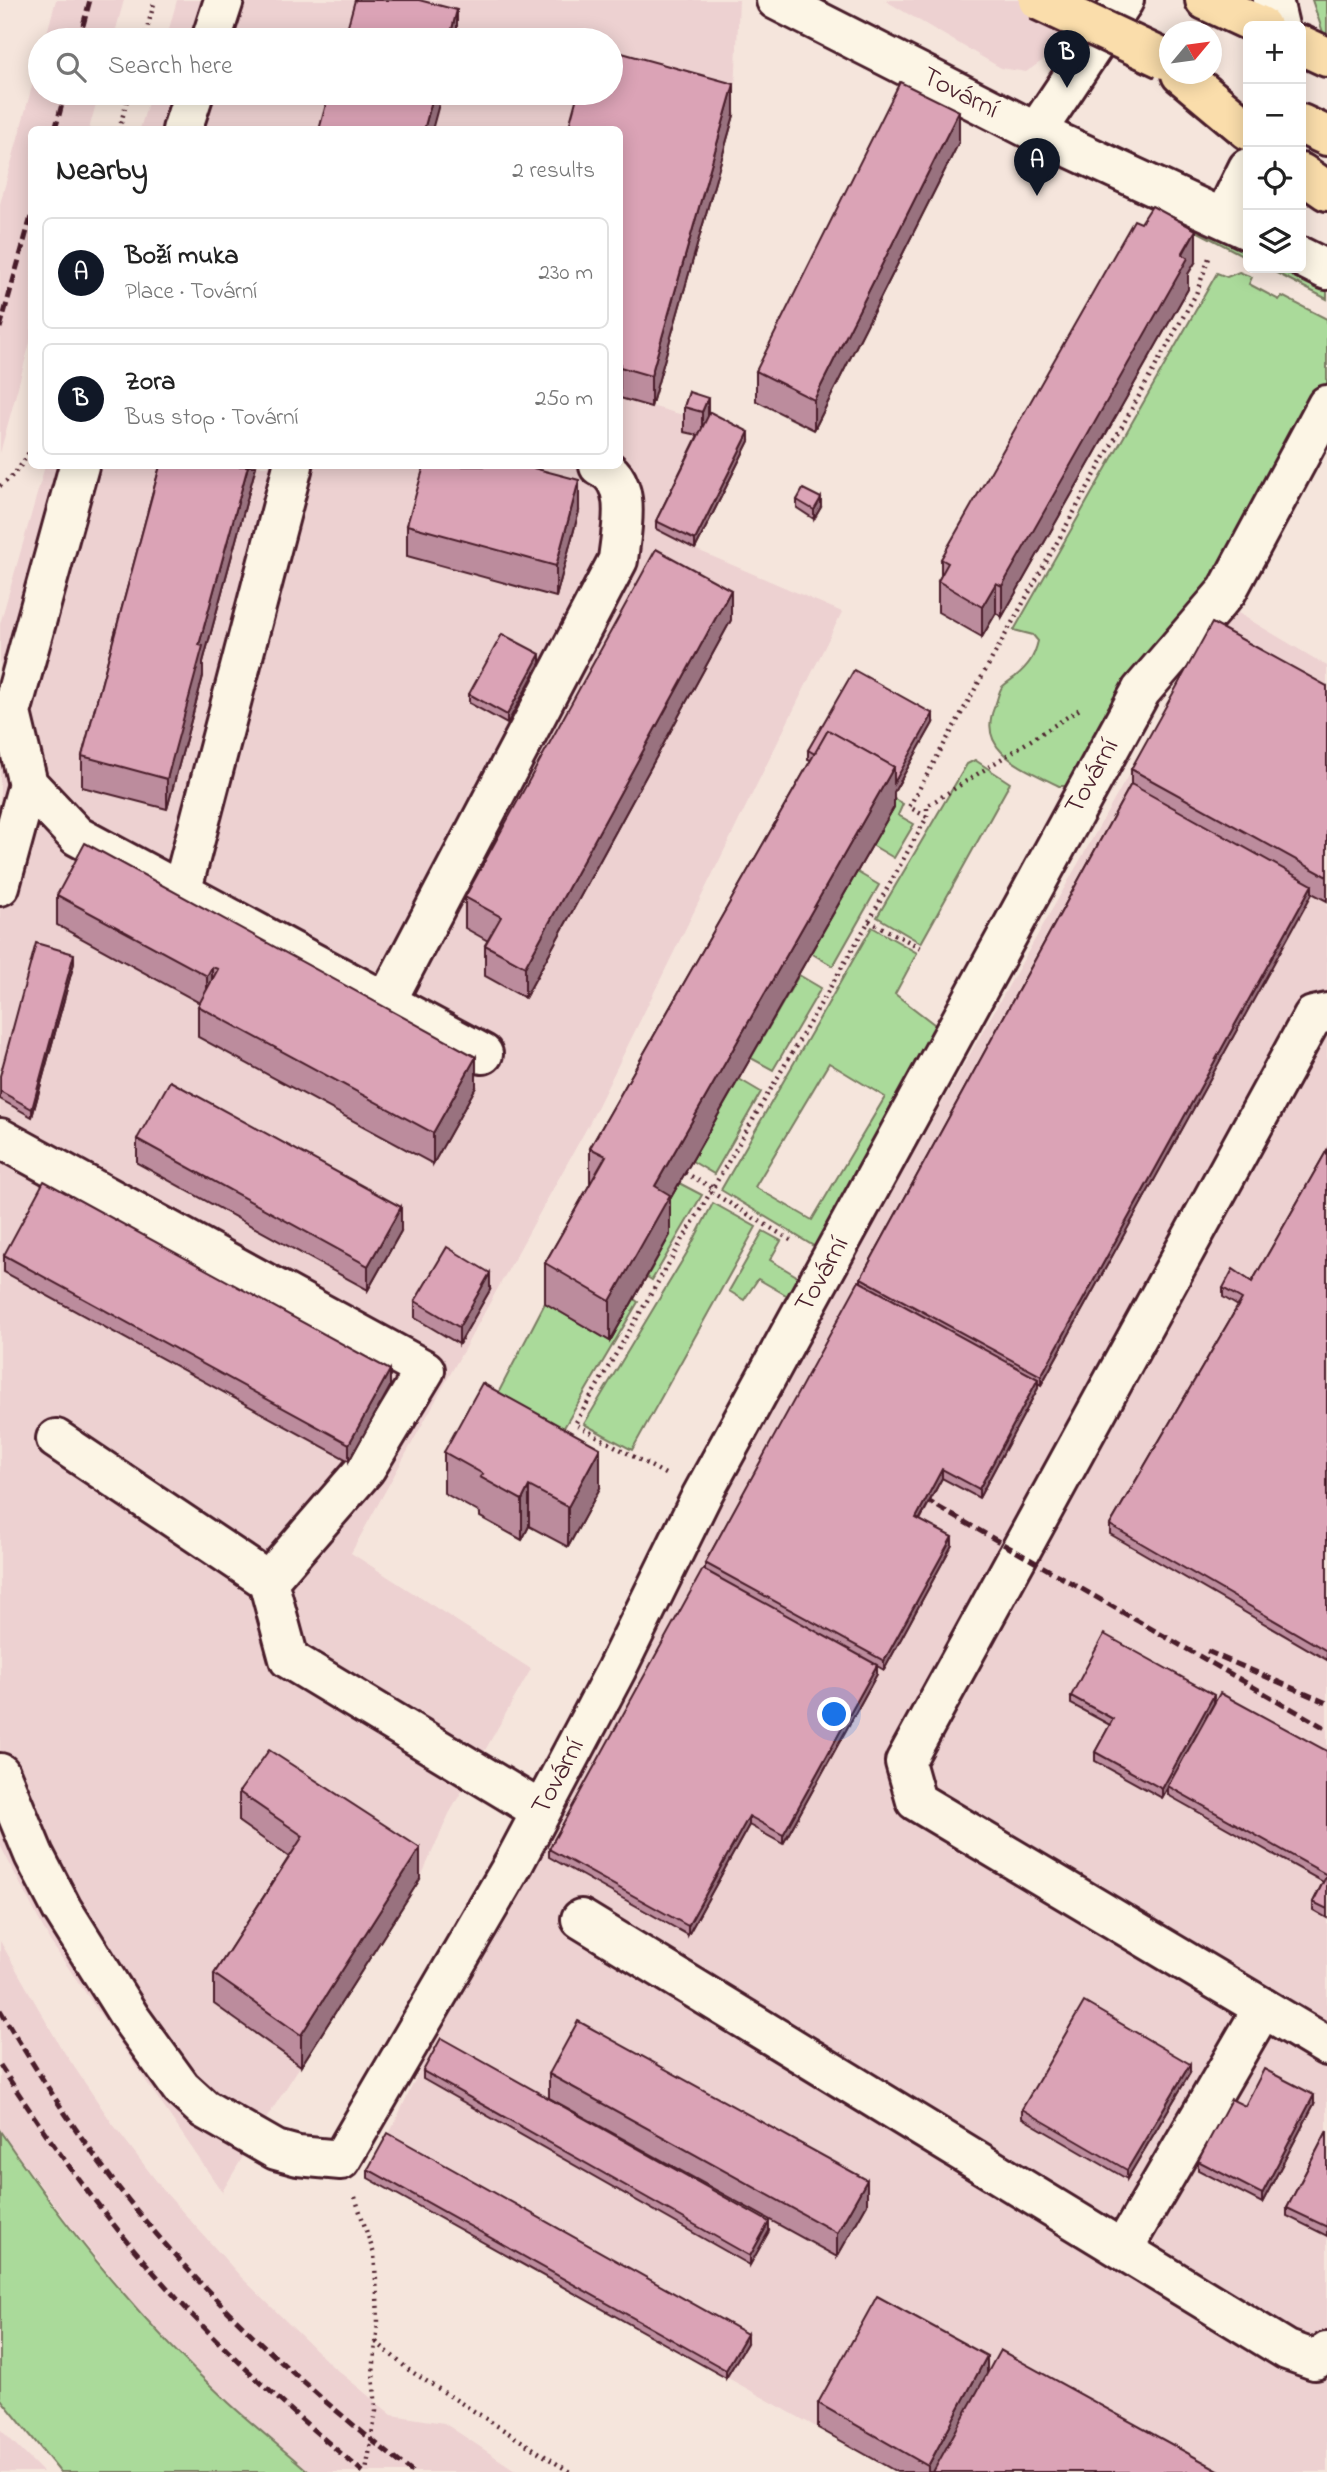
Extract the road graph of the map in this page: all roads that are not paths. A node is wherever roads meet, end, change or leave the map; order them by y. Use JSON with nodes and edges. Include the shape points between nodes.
{"nodes":[{"id":1,"x":224,"y":0,"type":"edge"},
{"id":2,"x":776,"y":0,"type":"edge"},
{"id":3,"x":1038,"y":0,"type":"edge"},
{"id":4,"x":1124,"y":0,"type":"edge"},
{"id":5,"x":1205,"y":0,"type":"edge"},
{"id":6,"x":1273,"y":0,"type":"edge"},
{"id":7,"x":1250,"y":21,"type":"edge"},
{"id":8,"x":1278,"y":21,"type":"edge"},
{"id":9,"x":215,"y":28,"type":"edge"},
{"id":10,"x":1306,"y":47,"type":"edge"},
{"id":11,"x":1327,"y":57,"type":"edge"},
{"id":12,"x":1159,"y":58,"type":"edge"},
{"id":13,"x":1196,"y":84,"type":"edge"},
{"id":14,"x":1215,"y":84,"type":"edge"},
{"id":15,"x":1243,"y":97,"type":"edge"},
{"id":16,"x":190,"y":105,"type":"edge"},
{"id":17,"x":182,"y":126,"type":"edge"},
{"id":18,"x":1243,"y":126,"type":"edge"},
{"id":19,"x":1306,"y":126,"type":"edge"},
{"id":20,"x":1036,"y":132,"type":"junction"},
{"id":21,"x":1327,"y":136,"type":"edge"},
{"id":22,"x":1306,"y":176,"type":"edge"},
{"id":23,"x":1243,"y":184,"type":"edge"},
{"id":24,"x":1327,"y":191,"type":"edge"},
{"id":25,"x":1228,"y":233,"type":"edge"},
{"id":26,"x":1306,"y":260,"type":"edge"},
{"id":27,"x":1327,"y":270,"type":"edge"},
{"id":28,"x":1327,"y":405,"type":"edge"},
{"id":29,"x":78,"y":469,"type":"edge"},
{"id":30,"x":292,"y":469,"type":"edge"},
{"id":31,"x":606,"y":469,"type":"edge"},
{"id":32,"x":28,"y":784,"type":"junction"},
{"id":33,"x":0,"y":886,"type":"edge"},
{"id":34,"x":181,"y":892,"type":"junction"},
{"id":35,"x":386,"y":1002,"type":"junction"},
{"id":36,"x":1327,"y":1013,"type":"edge"},
{"id":37,"x":483,"y":1054,"type":"dead end"},
{"id":38,"x":0,"y":1138,"type":"edge"},
{"id":39,"x":56,"y":1439,"type":"dead end"},
{"id":40,"x":268,"y":1581,"type":"junction"},
{"id":41,"x":0,"y":1773,"type":"edge"},
{"id":42,"x":541,"y":1811,"type":"junction"},
{"id":43,"x":580,"y":1919,"type":"dead end"},
{"id":44,"x":1263,"y":2008,"type":"junction"},
{"id":45,"x":1327,"y":2046,"type":"edge"},
{"id":46,"x":1123,"y":2249,"type":"junction"},
{"id":47,"x":1327,"y":2352,"type":"edge"}],
"edges":[{"from":1,"to":9,"type":"street"},
{"from":2,"to":20,"type":"street","name":"Tovární"},
{"from":3,"to":12,"type":"main road","bridge":true},
{"from":4,"to":20,"type":"street"},
{"from":5,"to":7,"type":"main road"},
{"from":6,"to":8,"type":"street"},
{"from":10,"to":11,"type":"main road"},
{"from":13,"to":18,"type":"main road"},
{"from":14,"to":15,"type":"main road"},
{"from":16,"to":17,"type":"street"},
{"from":19,"to":21,"type":"main road"},
{"from":20,"to":25,"type":"street","name":"Tovární"},
{"from":22,"to":24,"type":"main road"},
{"from":23,"to":25,"type":"street"},
{"from":26,"to":27,"type":"street"},
{"from":28,"to":42,"type":"street","name":"Tovární","via":[[1227,591],[1141,691],[702,1495]]},
{"from":29,"to":32,"type":"street","via":[[11,713]]},
{"from":30,"to":34,"type":"street"},
{"from":31,"to":35,"type":"street","via":[[619,485],[623,509],[618,560]]},
{"from":32,"to":33,"type":"street"},
{"from":32,"to":34,"type":"street","via":[[77,836]]},
{"from":34,"to":35,"type":"street"},
{"from":35,"to":37,"type":"street"},
{"from":36,"to":44,"type":"street","via":[[1313,1016],[905,1762],[916,1801]]},
{"from":38,"to":40,"type":"street","via":[[425,1370],[366,1468]]},
{"from":39,"to":40,"type":"street"},
{"from":40,"to":42,"type":"street","via":[[289,1659]]},
{"from":41,"to":42,"type":"street","name":"Tovární","via":[[62,1909],[181,2088],[204,2109],[276,2150],[298,2157],[341,2160]]},
{"from":43,"to":46,"type":"street"},
{"from":44,"to":45,"type":"street"},
{"from":44,"to":46,"type":"street"},
{"from":46,"to":47,"type":"street","via":[[1287,2350],[1315,2360]]}]}
